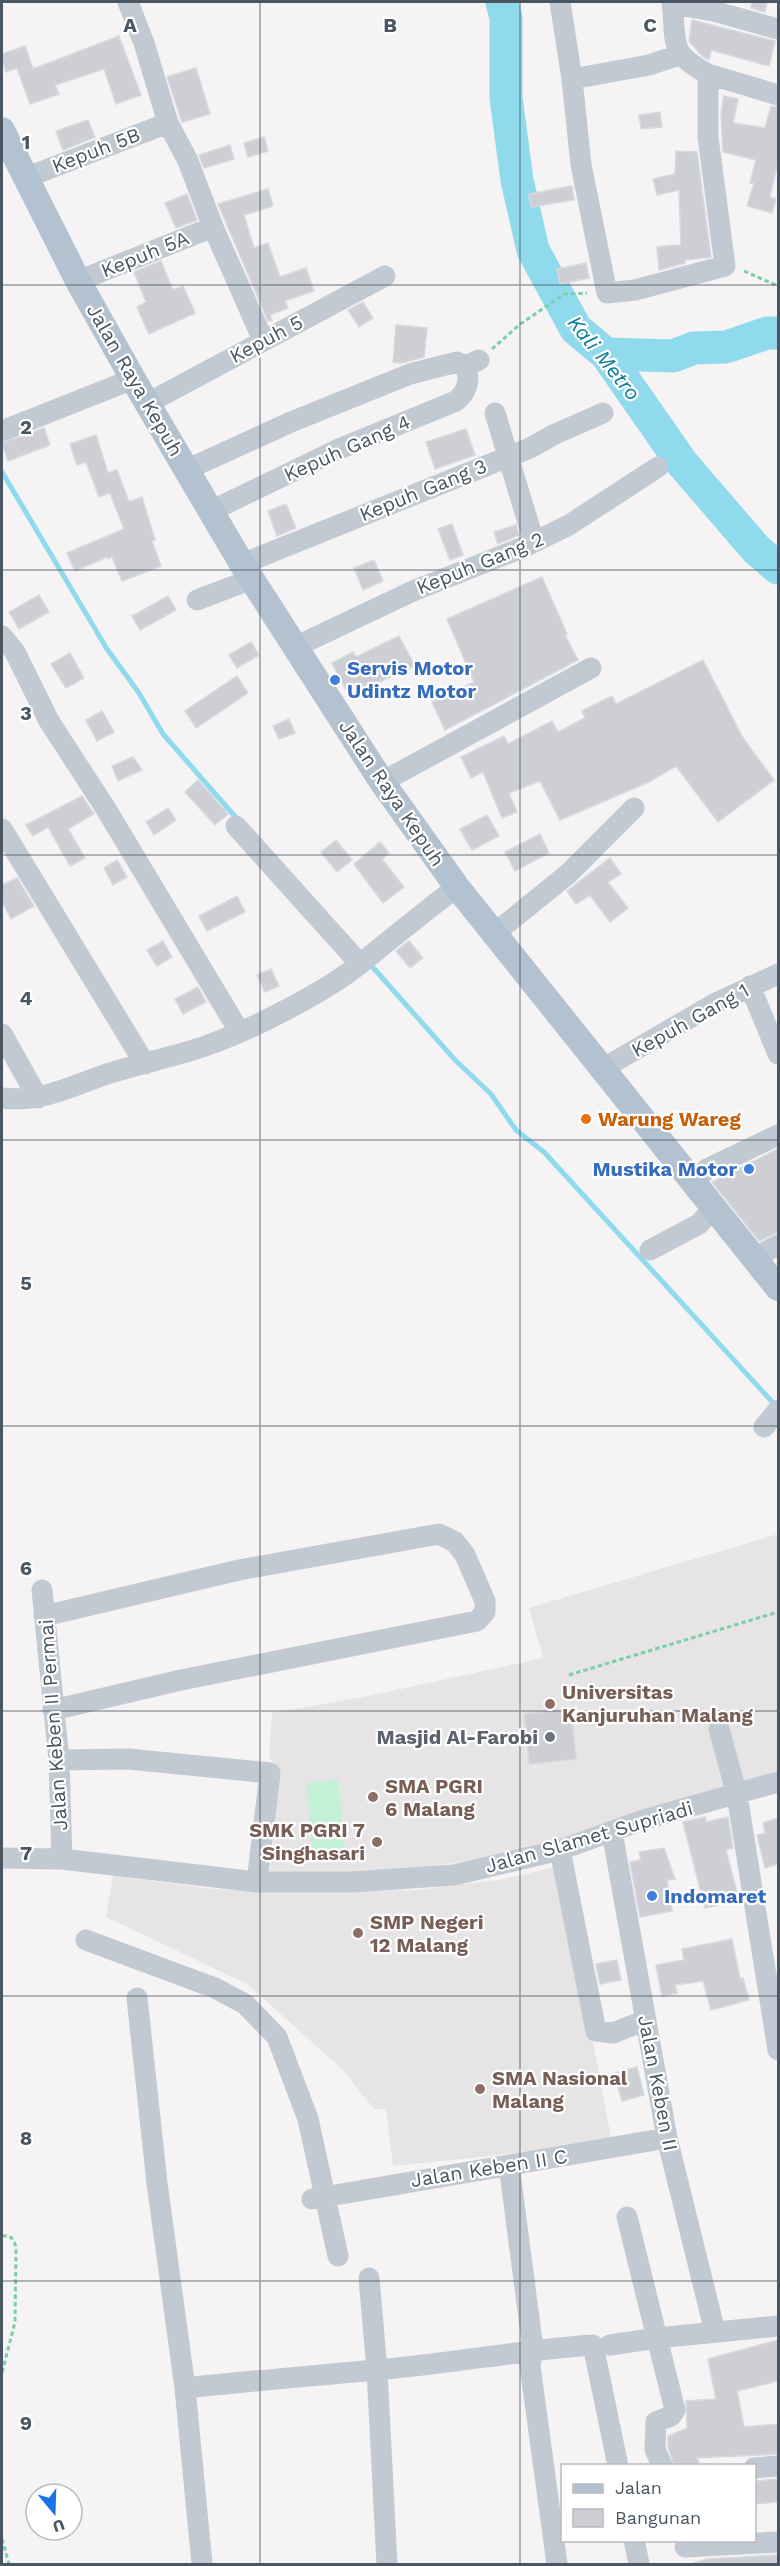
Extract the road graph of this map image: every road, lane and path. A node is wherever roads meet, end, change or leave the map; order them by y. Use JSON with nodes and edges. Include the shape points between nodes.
{"nodes":[{"id":1,"x":128,"y":2,"type":"edge"},
{"id":2,"x":560,"y":2,"type":"edge"},
{"id":3,"x":673,"y":3,"type":"edge"},
{"id":4,"x":778,"y":29,"type":"edge"},
{"id":5,"x":679,"y":55,"type":"junction"},
{"id":6,"x":708,"y":74,"type":"junction"},
{"id":7,"x":572,"y":79,"type":"junction"},
{"id":8,"x":778,"y":95,"type":"edge"},
{"id":9,"x":168,"y":123,"type":"junction"},
{"id":10,"x":2,"y":130,"type":"edge"},
{"id":11,"x":25,"y":178,"type":"junction"},
{"id":12,"x":213,"y":227,"type":"junction"},
{"id":13,"x":725,"y":266,"type":"junction"},
{"id":14,"x":385,"y":276,"type":"dead end"},
{"id":15,"x":78,"y":281,"type":"junction"},
{"id":16,"x":778,"y":286,"type":"edge"},
{"id":17,"x":564,"y":294,"type":"dead end"},
{"id":18,"x":263,"y":340,"type":"junction"},
{"id":19,"x":471,"y":367,"type":"junction"},
{"id":20,"x":133,"y":379,"type":"junction"},
{"id":21,"x":148,"y":404,"type":"junction"},
{"id":22,"x":495,"y":413,"type":"dead end"},
{"id":23,"x":603,"y":413,"type":"dead end"},
{"id":24,"x":2,"y":431,"type":"edge"},
{"id":25,"x":507,"y":456,"type":"junction"},
{"id":26,"x":658,"y":467,"type":"dead end"},
{"id":27,"x":186,"y":470,"type":"junction"},
{"id":28,"x":211,"y":511,"type":"junction"},
{"id":29,"x":534,"y":543,"type":"junction"},
{"id":30,"x":247,"y":572,"type":"junction"},
{"id":31,"x":197,"y":600,"type":"dead end"},
{"id":32,"x":2,"y":636,"type":"edge"},
{"id":33,"x":295,"y":647,"type":"junction"},
{"id":34,"x":591,"y":668,"type":"dead end"},
{"id":35,"x":382,"y":782,"type":"junction"},
{"id":36,"x":634,"y":808,"type":"dead end"},
{"id":37,"x":236,"y":826,"type":"dead end"},
{"id":38,"x":2,"y":829,"type":"edge"},
{"id":39,"x":457,"y":887,"type":"junction"},
{"id":40,"x":495,"y":933,"type":"junction"},
{"id":41,"x":366,"y":959,"type":"junction"},
{"id":42,"x":778,"y":974,"type":"edge"},
{"id":43,"x":750,"y":986,"type":"junction"},
{"id":44,"x":239,"y":1031,"type":"junction"},
{"id":45,"x":2,"y":1034,"type":"edge"},
{"id":46,"x":778,"y":1054,"type":"edge"},
{"id":47,"x":145,"y":1064,"type":"junction"},
{"id":48,"x":602,"y":1069,"type":"junction"},
{"id":49,"x":2,"y":1098,"type":"edge"},
{"id":50,"x":39,"y":1098,"type":"junction"},
{"id":51,"x":778,"y":1135,"type":"edge"},
{"id":52,"x":693,"y":1182,"type":"junction"},
{"id":53,"x":714,"y":1208,"type":"junction"},
{"id":54,"x":778,"y":1245,"type":"edge"},
{"id":55,"x":650,"y":1250,"type":"dead end"},
{"id":56,"x":754,"y":1258,"type":"junction"},
{"id":57,"x":778,"y":1288,"type":"edge"},
{"id":58,"x":42,"y":1590,"type":"dead end"},
{"id":59,"x":778,"y":1612,"type":"edge"},
{"id":60,"x":45,"y":1617,"type":"junction"},
{"id":61,"x":569,"y":1675,"type":"dead end"},
{"id":62,"x":53,"y":1710,"type":"junction"},
{"id":63,"x":719,"y":1729,"type":"dead end"},
{"id":64,"x":60,"y":1760,"type":"junction"},
{"id":65,"x":778,"y":1782,"type":"edge"},
{"id":66,"x":737,"y":1795,"type":"junction"},
{"id":67,"x":612,"y":1832,"type":"junction"},
{"id":68,"x":560,"y":1850,"type":"junction"},
{"id":69,"x":2,"y":1858,"type":"edge"},
{"id":70,"x":62,"y":1859,"type":"junction"},
{"id":71,"x":257,"y":1882,"type":"junction"},
{"id":72,"x":86,"y":1940,"type":"dead end"},
{"id":73,"x":137,"y":1998,"type":"dead end"},
{"id":74,"x":646,"y":2020,"type":"junction"},
{"id":75,"x":778,"y":2050,"type":"edge"},
{"id":76,"x":667,"y":2138,"type":"junction"},
{"id":77,"x":509,"y":2165,"type":"junction"},
{"id":78,"x":319,"y":2198,"type":"junction"},
{"id":79,"x":627,"y":2217,"type":"dead end"},
{"id":80,"x":2,"y":2236,"type":"edge"},
{"id":81,"x":338,"y":2256,"type":"dead end"},
{"id":82,"x":369,"y":2278,"type":"dead end"},
{"id":83,"x":778,"y":2326,"type":"edge"},
{"id":84,"x":716,"y":2332,"type":"junction"},
{"id":85,"x":657,"y":2338,"type":"junction"},
{"id":86,"x":610,"y":2345,"type":"dead end"},
{"id":87,"x":533,"y":2349,"type":"junction"},
{"id":88,"x":377,"y":2370,"type":"junction"},
{"id":89,"x":2,"y":2373,"type":"edge"},
{"id":90,"x":185,"y":2388,"type":"junction"},
{"id":91,"x":618,"y":2464,"type":"edge"},
{"id":92,"x":661,"y":2464,"type":"edge"},
{"id":93,"x":778,"y":2466,"type":"edge"},
{"id":94,"x":756,"y":2468,"type":"edge"},
{"id":95,"x":2,"y":2539,"type":"edge"},
{"id":96,"x":634,"y":2542,"type":"edge"},
{"id":97,"x":778,"y":2542,"type":"edge"},
{"id":98,"x":686,"y":2551,"type":"edge"},
{"id":99,"x":9,"y":2565,"type":"edge"},
{"id":100,"x":202,"y":2565,"type":"edge"},
{"id":101,"x":387,"y":2565,"type":"edge"},
{"id":102,"x":557,"y":2565,"type":"edge"},
{"id":103,"x":639,"y":2565,"type":"edge"}],
"edges":[{"from":1,"to":9,"type":"street"},
{"from":2,"to":7,"type":"street"},
{"from":3,"to":4,"type":"street"},
{"from":3,"to":5,"type":"street","via":[[674,39]]},
{"from":5,"to":6,"type":"street"},
{"from":5,"to":7,"type":"street","via":[[649,65]]},
{"from":6,"to":8,"type":"street"},
{"from":6,"to":13,"type":"street","via":[[708,137]]},
{"from":7,"to":13,"type":"street","via":[[581,165],[607,293],[635,290]]},
{"from":9,"to":11,"type":"street","name":"Kepuh 5B"},
{"from":9,"to":12,"type":"street","via":[[188,161]]},
{"from":10,"to":11,"type":"main road","name":"Jalan Raya Kepuh"},
{"from":11,"to":15,"type":"main road","name":"Jalan Raya Kepuh"},
{"from":12,"to":15,"type":"street","name":"Kepuh 5A"},
{"from":12,"to":18,"type":"street"},
{"from":13,"to":16,"type":"path"},
{"from":14,"to":18,"type":"street","name":"Kepuh 5"},
{"from":15,"to":20,"type":"main road","name":"Jalan Raya Kepuh"},
{"from":17,"to":19,"type":"path","via":[[519,325]]},
{"from":18,"to":21,"type":"street","name":"Kepuh 5"},
{"from":19,"to":27,"type":"street","via":[[457,362],[410,374]]},
{"from":19,"to":28,"type":"street","name":"Kepuh Gang 4","via":[[464,394],[456,401],[339,449]]},
{"from":20,"to":21,"type":"main road","name":"Jalan Raya Kepuh"},
{"from":20,"to":24,"type":"street"},
{"from":21,"to":27,"type":"main road","name":"Jalan Raya Kepuh"},
{"from":22,"to":25,"type":"street"},
{"from":23,"to":25,"type":"street","name":"Kepuh Gang 3"},
{"from":25,"to":29,"type":"street"},
{"from":25,"to":30,"type":"street","name":"Kepuh Gang 3"},
{"from":26,"to":29,"type":"street","name":"Kepuh Gang 2"},
{"from":27,"to":28,"type":"main road","name":"Jalan Raya Kepuh"},
{"from":28,"to":30,"type":"main road","name":"Jalan Raya Kepuh"},
{"from":29,"to":33,"type":"street","name":"Kepuh Gang 2","via":[[413,591]]},
{"from":30,"to":31,"type":"street","name":"Kepuh Gang 3"},
{"from":30,"to":33,"type":"main road","name":"Jalan Raya Kepuh"},
{"from":32,"to":44,"type":"street","via":[[15,652],[49,721]]},
{"from":33,"to":35,"type":"main road","name":"Jalan Raya Kepuh"},
{"from":34,"to":35,"type":"street"},
{"from":35,"to":39,"type":"main road","name":"Jalan Raya Kepuh"},
{"from":36,"to":40,"type":"street","via":[[568,874]]},
{"from":37,"to":41,"type":"street"},
{"from":38,"to":47,"type":"street"},
{"from":39,"to":40,"type":"main road","name":"Jalan Raya Kepuh"},
{"from":39,"to":41,"type":"street"},
{"from":40,"to":48,"type":"main road","name":"Jalan Raya Kepuh"},
{"from":41,"to":44,"type":"street","via":[[293,1005]]},
{"from":42,"to":43,"type":"street","name":"Kepuh Gang 1"},
{"from":43,"to":46,"type":"street"},
{"from":43,"to":48,"type":"street","name":"Kepuh Gang 1"},
{"from":44,"to":47,"type":"street","via":[[209,1045]]},
{"from":45,"to":50,"type":"street"},
{"from":47,"to":50,"type":"street"},
{"from":48,"to":52,"type":"main road","name":"Jalan Raya Kepuh"},
{"from":49,"to":50,"type":"street"},
{"from":51,"to":52,"type":"street","via":[[707,1169]]},
{"from":52,"to":53,"type":"main road","name":"Jalan Raya Kepuh"},
{"from":53,"to":55,"type":"street","via":[[699,1224]]},
{"from":53,"to":56,"type":"main road","name":"Jalan Raya Kepuh"},
{"from":54,"to":56,"type":"street"},
{"from":56,"to":57,"type":"main road","name":"Jalan Raya Kepuh"},
{"from":58,"to":60,"type":"street","name":"Jalan Keben II Permai"},
{"from":59,"to":61,"type":"path"},
{"from":60,"to":62,"type":"street","name":"Jalan Keben II Permai"},
{"from":60,"to":62,"type":"street","via":[[239,1570],[439,1534],[455,1542],[465,1555],[485,1601],[485,1612],[477,1621]]},
{"from":62,"to":64,"type":"street","name":"Jalan Keben II Permai"},
{"from":63,"to":66,"type":"street"},
{"from":64,"to":70,"type":"street","name":"Jalan Keben II Permai"},
{"from":64,"to":71,"type":"street","via":[[128,1760],[270,1773]]},
{"from":65,"to":66,"type":"street","name":"Jalan Slamet Supriadi"},
{"from":66,"to":67,"type":"street","name":"Jalan Slamet Supriadi"},
{"from":66,"to":75,"type":"street"},
{"from":67,"to":68,"type":"street","name":"Jalan Slamet Supriadi"},
{"from":67,"to":74,"type":"street","name":"Jalan Keben II"},
{"from":68,"to":71,"type":"street","name":"Jalan Slamet Supriadi","via":[[454,1875],[353,1882]]},
{"from":68,"to":74,"type":"street","via":[[596,2031],[613,2033]]},
{"from":69,"to":70,"type":"street","name":"Jalan Slamet Supriadi"},
{"from":70,"to":71,"type":"street","name":"Jalan Slamet Supriadi"},
{"from":72,"to":78,"type":"street","via":[[215,1988],[246,2004],[277,2037],[305,2109]]},
{"from":73,"to":90,"type":"street"},
{"from":74,"to":76,"type":"street","name":"Jalan Keben II"},
{"from":76,"to":77,"type":"street","name":"Jalan Keben II C"},
{"from":76,"to":84,"type":"street","name":"Jalan Keben II"},
{"from":77,"to":78,"type":"street","name":"Jalan Keben II C"},
{"from":77,"to":87,"type":"street"},
{"from":78,"to":81,"type":"street"},
{"from":79,"to":85,"type":"street"},
{"from":80,"to":89,"type":"path","via":[[9,2235],[16,2247],[15,2322]]},
{"from":82,"to":88,"type":"street"},
{"from":83,"to":84,"type":"street"},
{"from":84,"to":85,"type":"street"},
{"from":85,"to":86,"type":"street"},
{"from":85,"to":92,"type":"street","via":[[675,2410],[656,2422],[655,2449]]},
{"from":87,"to":88,"type":"street"},
{"from":87,"to":91,"type":"street","via":[[593,2345]]},
{"from":87,"to":102,"type":"street","via":[[530,2366]]},
{"from":88,"to":90,"type":"street"},
{"from":88,"to":101,"type":"street"},
{"from":90,"to":100,"type":"street"},
{"from":93,"to":94,"type":"street"},
{"from":95,"to":99,"type":"path"},
{"from":96,"to":103,"type":"street"},
{"from":97,"to":98,"type":"street"}]}
